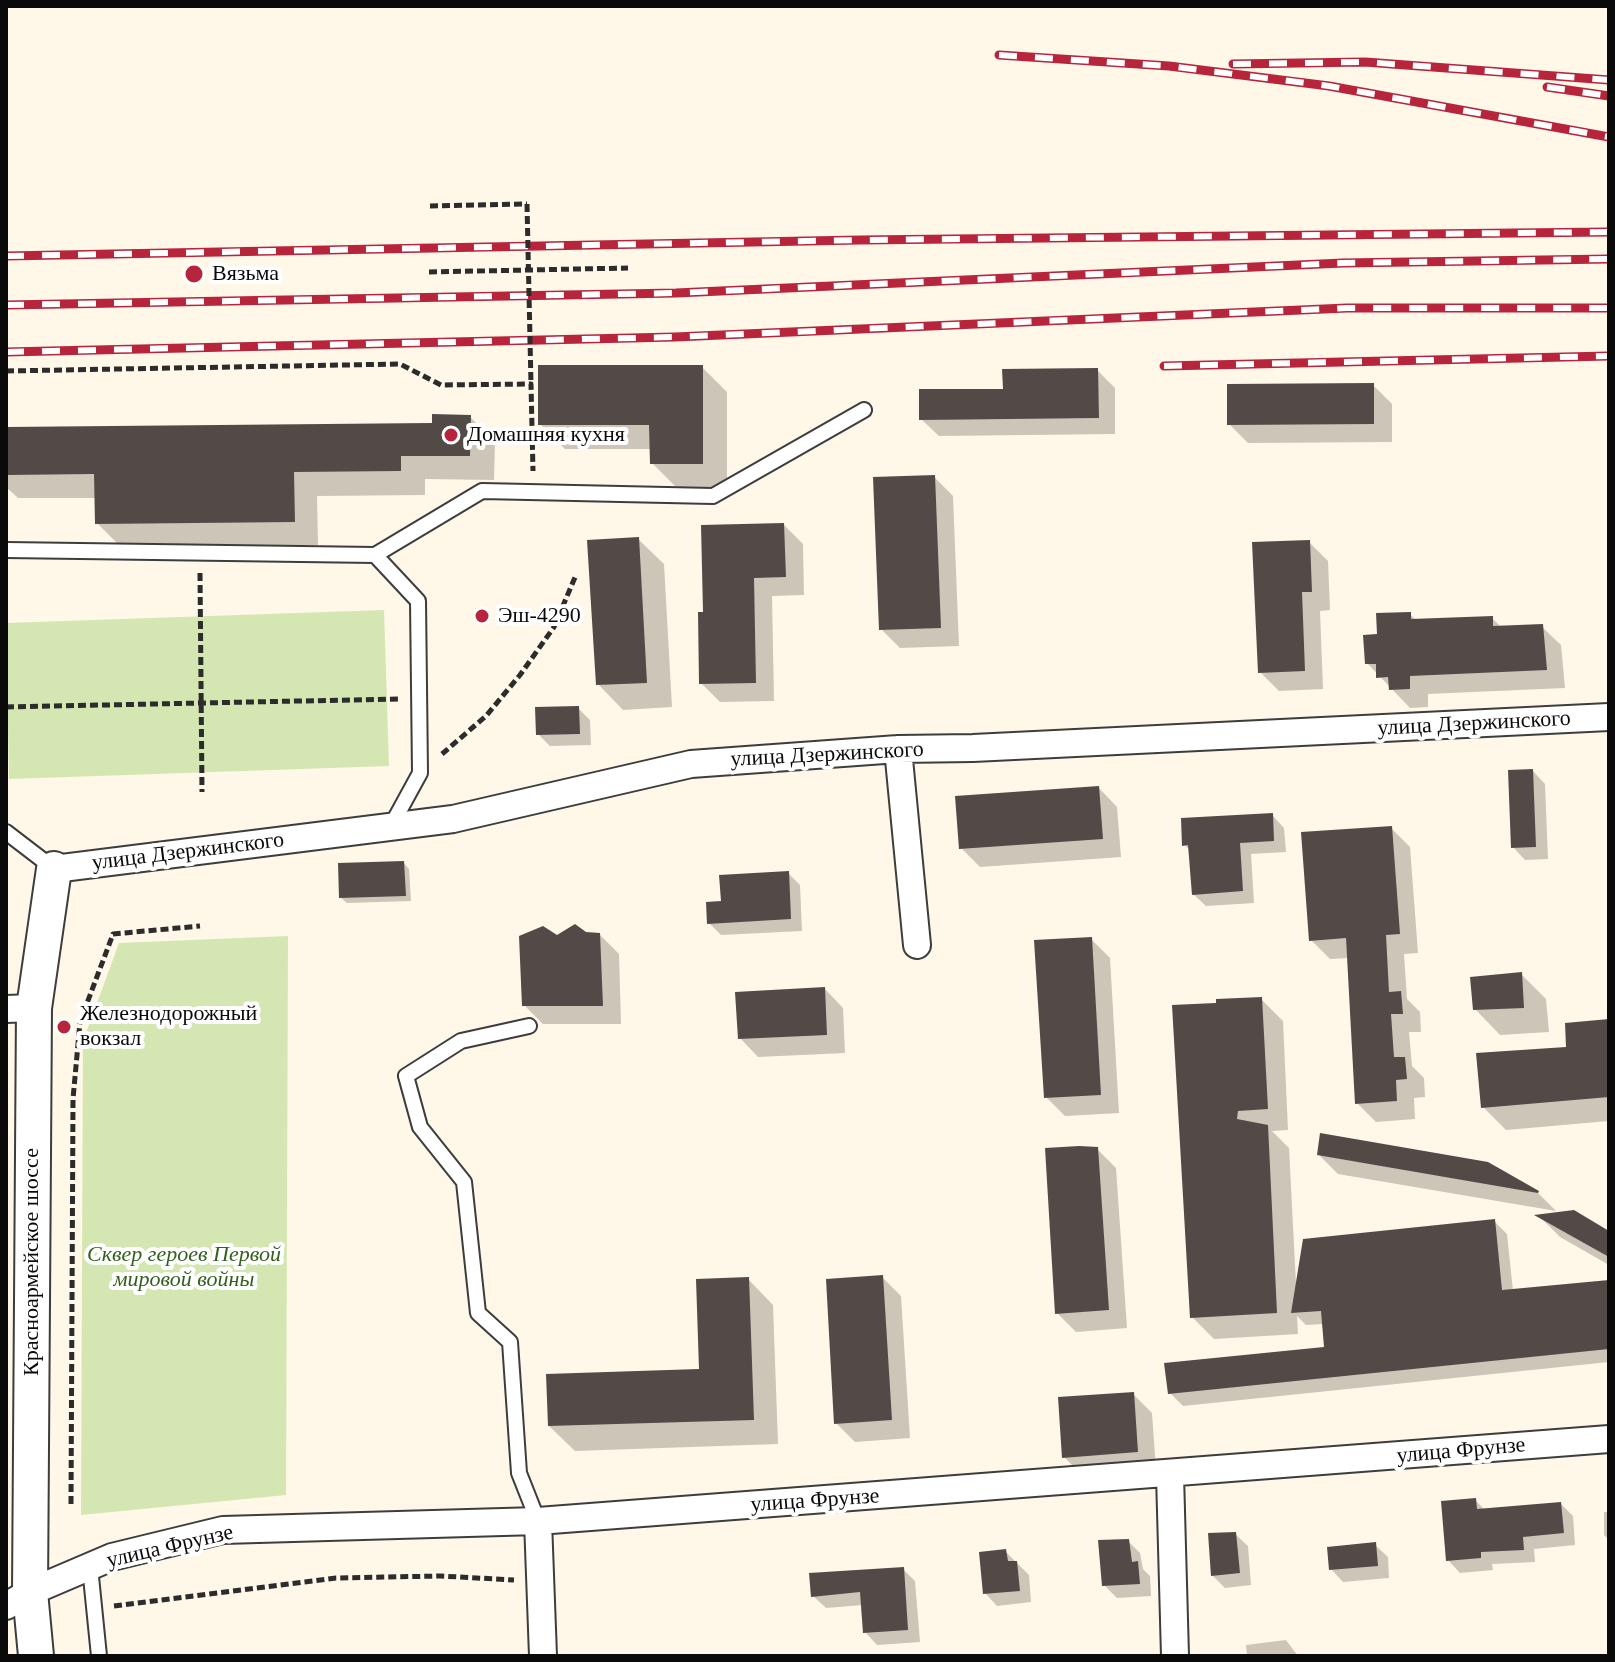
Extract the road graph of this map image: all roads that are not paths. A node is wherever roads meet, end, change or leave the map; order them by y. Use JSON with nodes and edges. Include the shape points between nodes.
{"nodes":[{"id":1,"x":864,"y":410,"type":"dead end"},
{"id":2,"x":6,"y":550,"type":"edge"},
{"id":3,"x":375,"y":555,"type":"junction"},
{"id":4,"x":1609,"y":717,"type":"edge"},
{"id":5,"x":898,"y":749,"type":"junction"},
{"id":6,"x":391,"y":826,"type":"junction"},
{"id":7,"x":6,"y":832,"type":"edge"},
{"id":8,"x":54,"y":869,"type":"junction"},
{"id":9,"x":917,"y":945,"type":"dead end"},
{"id":10,"x":20,"y":1008,"type":"edge"},
{"id":11,"x":529,"y":1026,"type":"dead end"},
{"id":12,"x":1609,"y":1439,"type":"edge"},
{"id":13,"x":1170,"y":1475,"type":"junction"},
{"id":14,"x":538,"y":1521,"type":"junction"},
{"id":15,"x":90,"y":1567,"type":"junction"},
{"id":16,"x":18,"y":1599,"type":"edge"},
{"id":17,"x":36,"y":1656,"type":"edge"},
{"id":18,"x":99,"y":1656,"type":"edge"},
{"id":19,"x":543,"y":1656,"type":"edge"},
{"id":20,"x":1175,"y":1656,"type":"edge"}],
"edges":[{"from":1,"to":3,"type":"lane","via":[[713,496],[482,491]]},
{"from":2,"to":3,"type":"lane"},
{"from":3,"to":6,"type":"lane","via":[[418,601],[420,773]]},
{"from":4,"to":5,"type":"street","name":"улица Дзержинского"},
{"from":5,"to":6,"type":"street","name":"улица Дзержинского","via":[[691,764],[453,819]]},
{"from":5,"to":9,"type":"street"},
{"from":6,"to":8,"type":"street","name":"улица Дзержинского"},
{"from":7,"to":8,"type":"lane"},
{"from":8,"to":10,"type":"street","name":"Красноармейское шоссе"},
{"from":10,"to":16,"type":"street","name":"Красноармейское шоссе"},
{"from":11,"to":14,"type":"lane","via":[[461,1041],[406,1076],[420,1127],[464,1182],[478,1313],[510,1342],[519,1473]]},
{"from":12,"to":13,"type":"street","name":"улица Фрунзе"},
{"from":13,"to":14,"type":"street","name":"улица Фрунзе"},
{"from":13,"to":20,"type":"street"},
{"from":14,"to":15,"type":"street","name":"улица Фрунзе","via":[[223,1530]]},
{"from":14,"to":19,"type":"street"},
{"from":15,"to":16,"type":"street","name":"улица Фрунзе"},
{"from":15,"to":18,"type":"lane"},
{"from":16,"to":17,"type":"street","name":"Красноармейское шоссе"}]}
